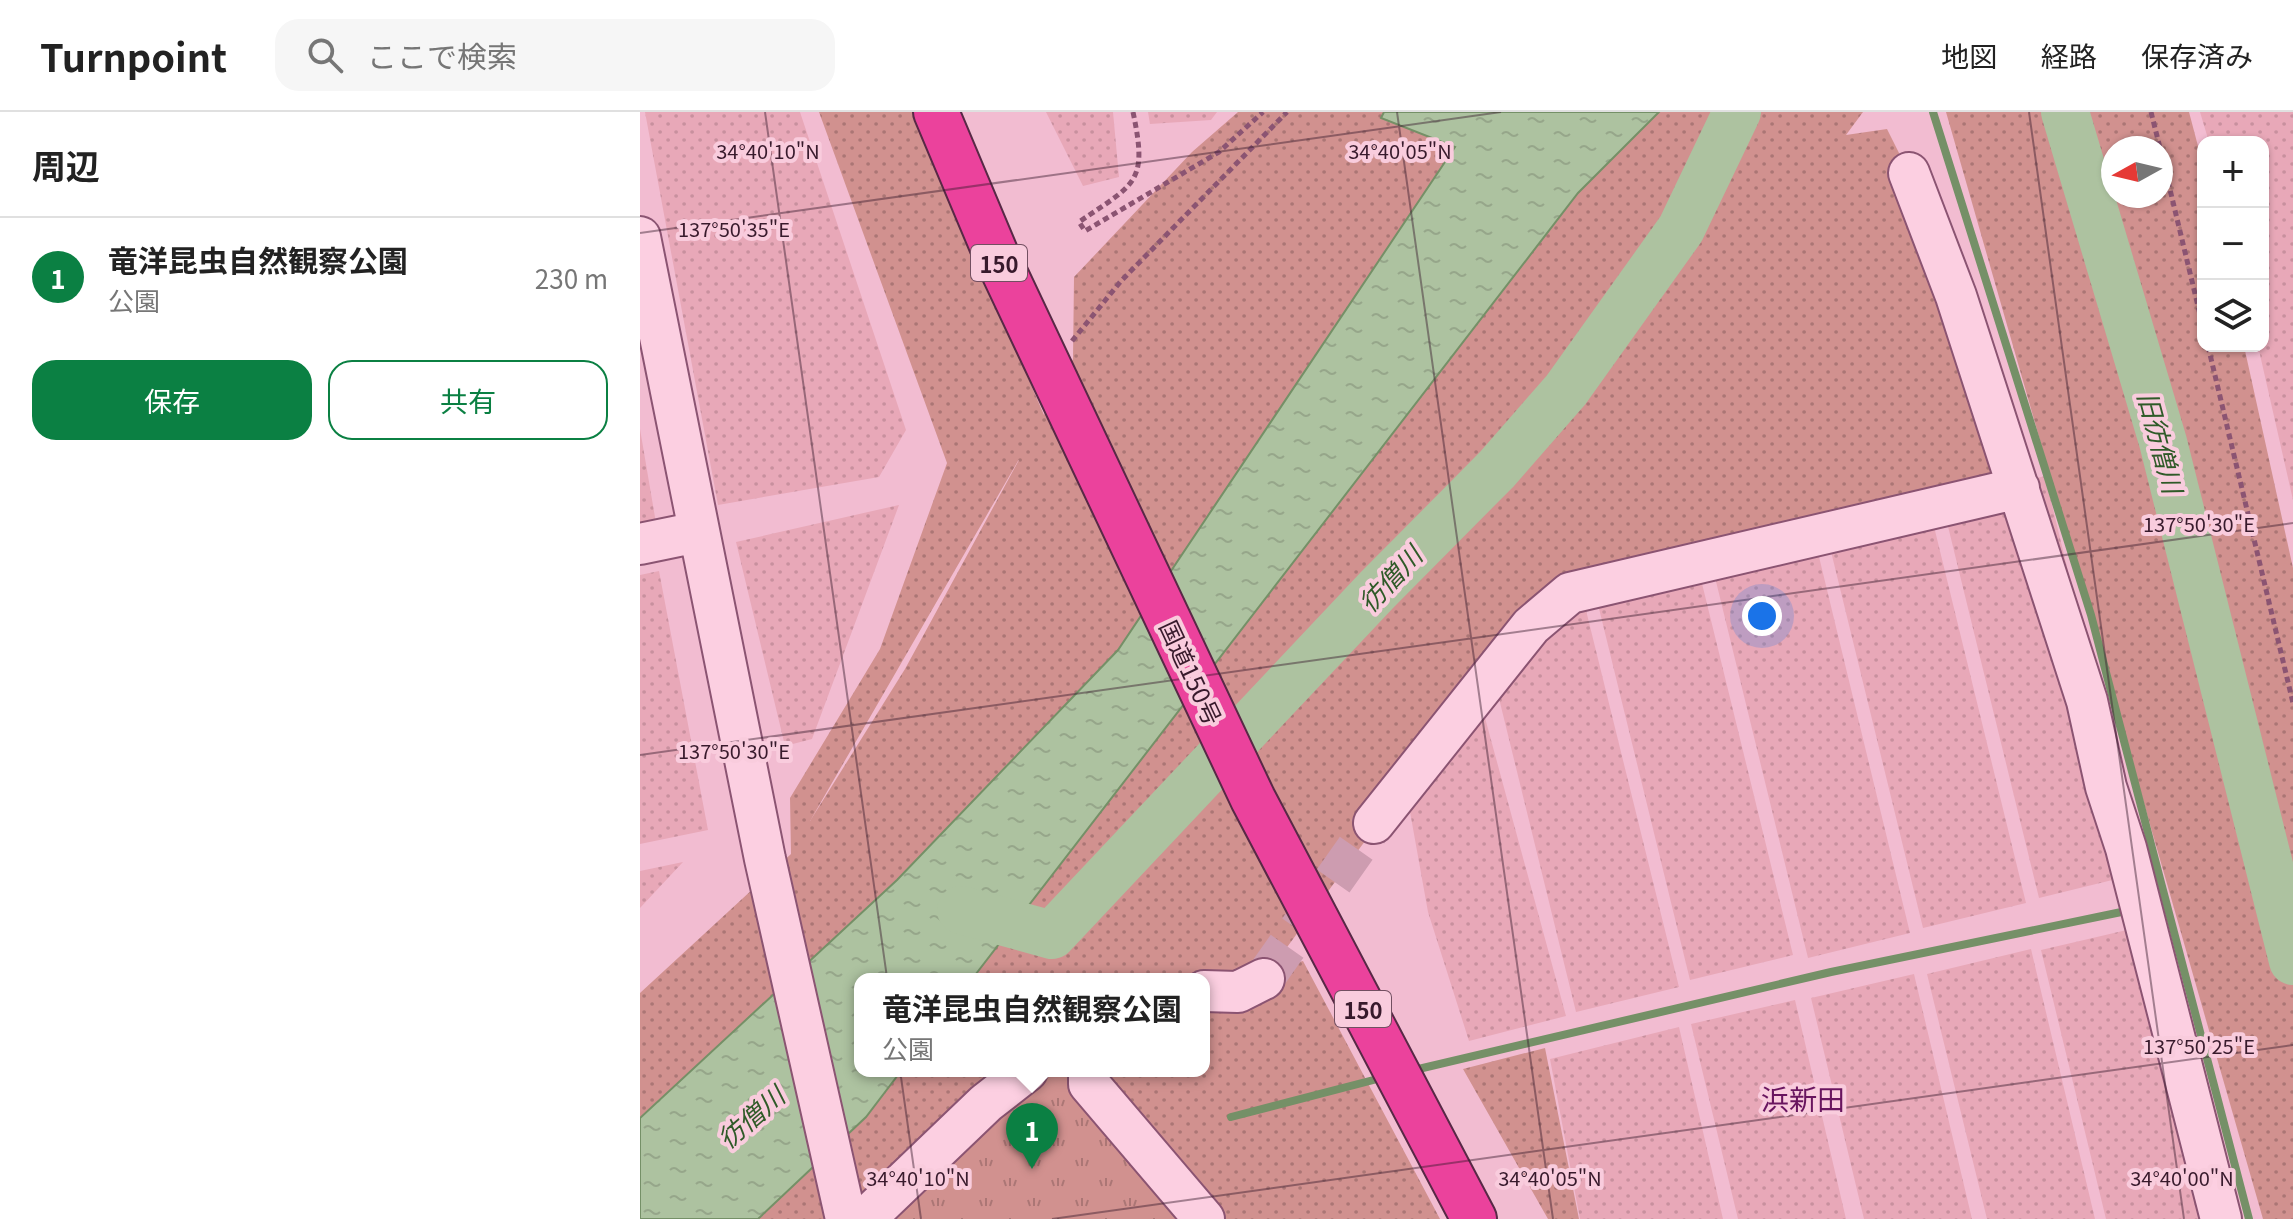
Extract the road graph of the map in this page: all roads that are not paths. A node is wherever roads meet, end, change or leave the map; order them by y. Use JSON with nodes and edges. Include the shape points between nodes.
{"nodes":[{"id":1,"x":936,"y":112,"type":"edge"},
{"id":2,"x":1909,"y":173,"type":"dead end"},
{"id":3,"x":640,"y":237,"type":"edge"},
{"id":4,"x":2019,"y":488,"type":"junction"},
{"id":5,"x":698,"y":532,"type":"junction"},
{"id":6,"x":640,"y":544,"type":"edge"},
{"id":7,"x":1374,"y":823,"type":"tunnel mouth"},
{"id":8,"x":1200,"y":973,"type":"edge"},
{"id":9,"x":1235,"y":987,"type":"edge"},
{"id":10,"x":1019,"y":1077,"type":"edge"},
{"id":11,"x":1089,"y":1077,"type":"edge"},
{"id":12,"x":846,"y":1219,"type":"edge"},
{"id":13,"x":865,"y":1219,"type":"edge"},
{"id":14,"x":1204,"y":1219,"type":"edge"},
{"id":15,"x":1474,"y":1219,"type":"edge"},
{"id":16,"x":2221,"y":1219,"type":"edge"}],
"edges":[{"from":1,"to":15,"type":"highway","name":"国道150号","number":"150","via":[[1048,369],[1253,799]]},
{"from":2,"to":4,"type":"street"},
{"from":3,"to":5,"type":"street"},
{"from":4,"to":7,"type":"street","via":[[1570,593],[1531,626]]},
{"from":4,"to":16,"type":"street","via":[[2087,701]]},
{"from":5,"to":6,"type":"street"},
{"from":5,"to":12,"type":"street"},
{"from":8,"to":9,"type":"street","via":[[1223,975]]},
{"from":10,"to":13,"type":"street"},
{"from":11,"to":14,"type":"street","via":[[1089,1084]]}]}
